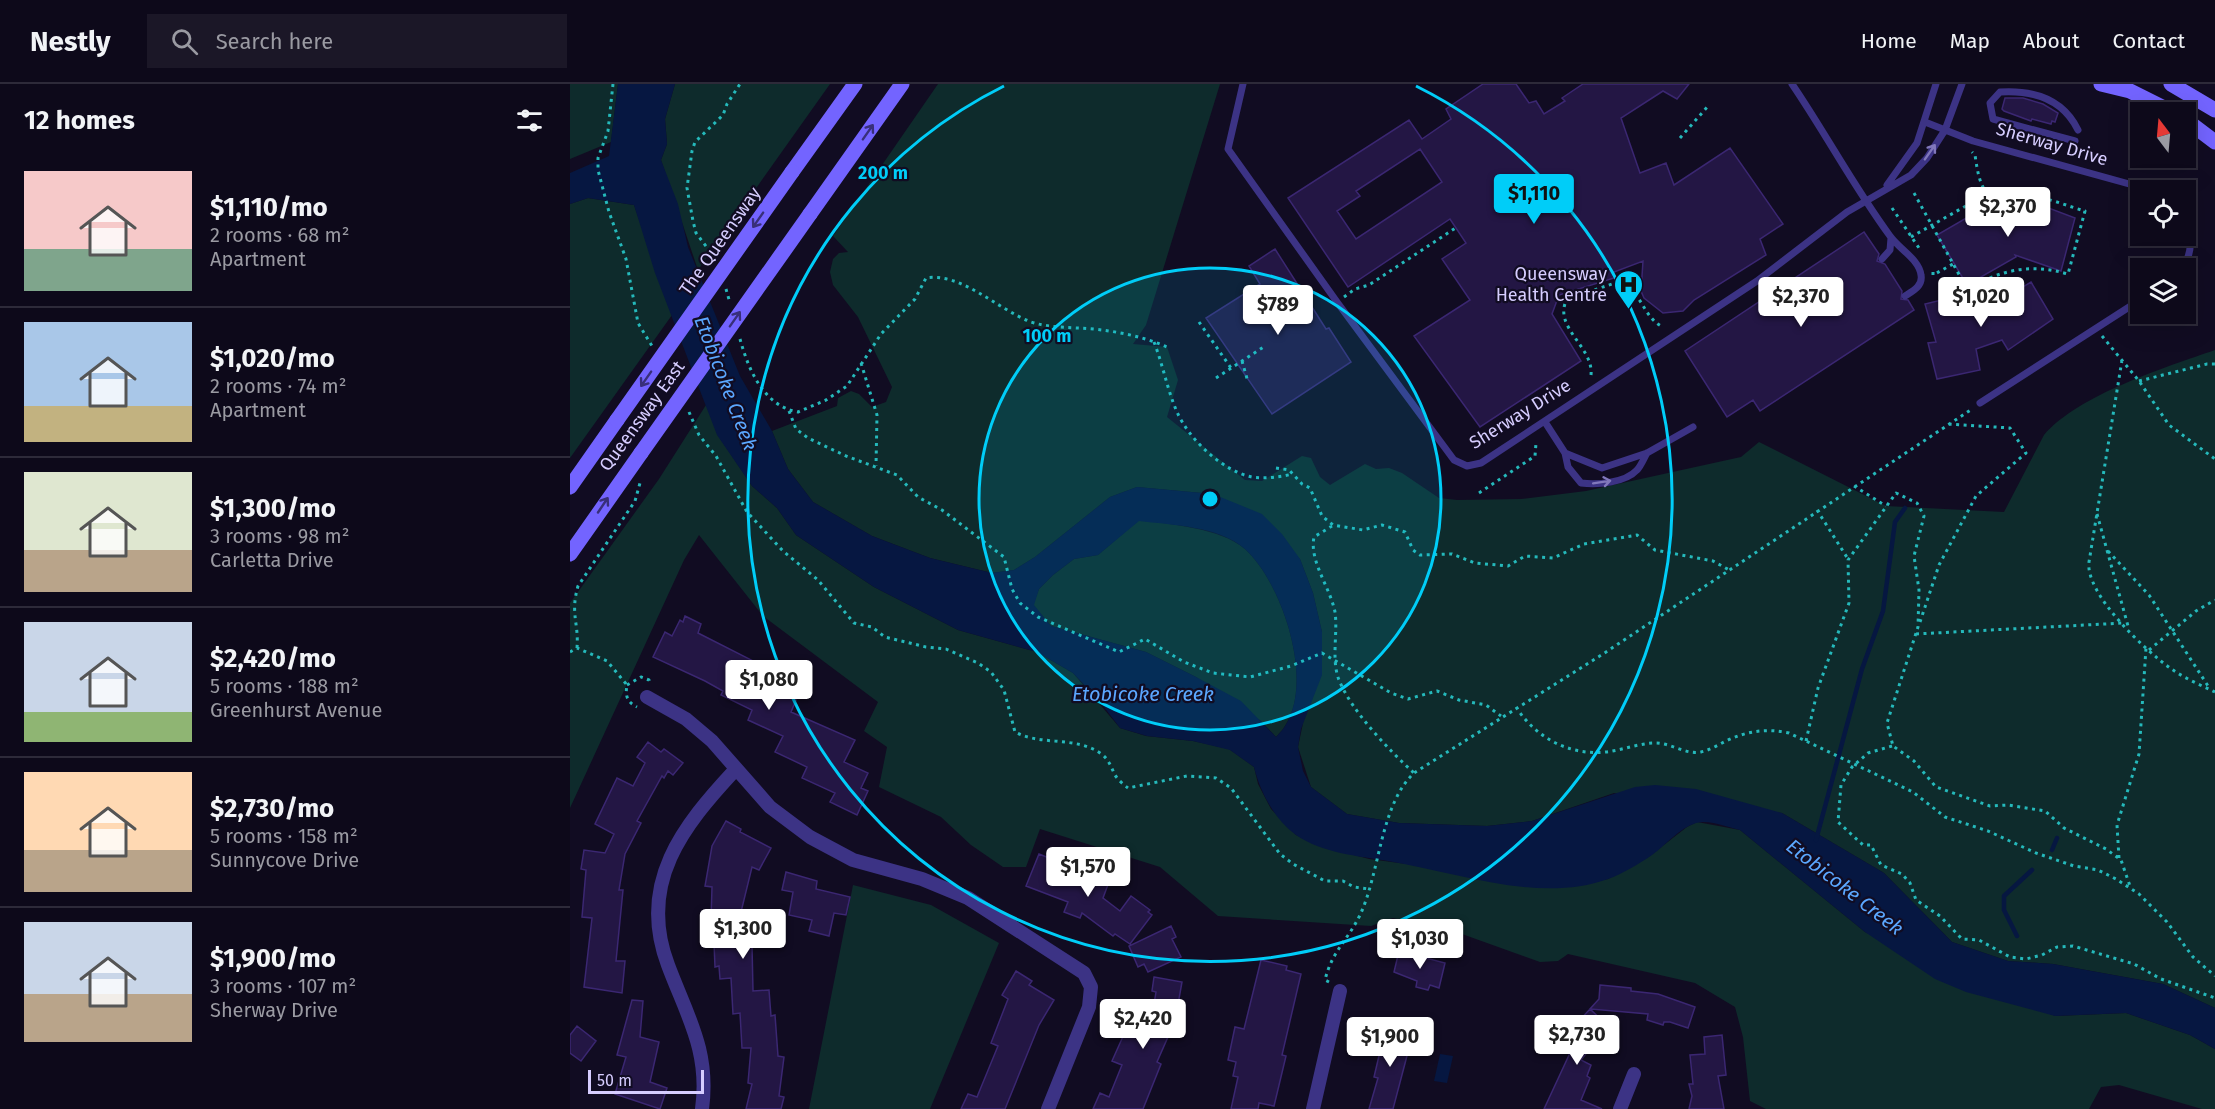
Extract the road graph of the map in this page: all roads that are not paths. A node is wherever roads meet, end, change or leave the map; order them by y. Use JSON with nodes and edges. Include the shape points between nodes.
{"nodes":[{"id":1,"x":855,"y":84,"type":"edge"},
{"id":2,"x":902,"y":84,"type":"edge"},
{"id":3,"x":1243,"y":84,"type":"edge"},
{"id":4,"x":1792,"y":84,"type":"edge"},
{"id":5,"x":1936,"y":84,"type":"edge"},
{"id":6,"x":1962,"y":84,"type":"edge"},
{"id":7,"x":2101,"y":84,"type":"edge"},
{"id":8,"x":2171,"y":84,"type":"edge"},
{"id":9,"x":2144,"y":102,"type":"edge"},
{"id":10,"x":2215,"y":110,"type":"edge"},
{"id":11,"x":1926,"y":122,"type":"junction"},
{"id":12,"x":2196,"y":128,"type":"edge"},
{"id":13,"x":2078,"y":129,"type":"dead end"},
{"id":14,"x":1945,"y":130,"type":"junction"},
{"id":15,"x":2075,"y":141,"type":"dead end"},
{"id":16,"x":2215,"y":142,"type":"edge"},
{"id":17,"x":2130,"y":184,"type":"edge"},
{"id":18,"x":1885,"y":187,"type":"junction"},
{"id":19,"x":1866,"y":200,"type":"junction"},
{"id":20,"x":1891,"y":238,"type":"junction"},
{"id":21,"x":1882,"y":259,"type":"dead end"},
{"id":22,"x":1905,"y":296,"type":"dead end"},
{"id":23,"x":2130,"y":306,"type":"edge"},
{"id":24,"x":1980,"y":403,"type":"road end"},
{"id":25,"x":617,"y":420,"type":"joint"},
{"id":26,"x":1545,"y":422,"type":"junction"},
{"id":27,"x":1693,"y":427,"type":"dead end"},
{"id":28,"x":1565,"y":453,"type":"junction"},
{"id":29,"x":1647,"y":453,"type":"junction"},
{"id":30,"x":570,"y":486,"type":"edge"},
{"id":31,"x":570,"y":554,"type":"edge"},
{"id":32,"x":647,"y":697,"type":"road end"},
{"id":33,"x":735,"y":770,"type":"junction"},
{"id":34,"x":1340,"y":990,"type":"road end"},
{"id":35,"x":1634,"y":1074,"type":"dead end"},
{"id":36,"x":702,"y":1109,"type":"edge"},
{"id":37,"x":1048,"y":1109,"type":"edge"},
{"id":38,"x":1313,"y":1109,"type":"edge"},
{"id":39,"x":1620,"y":1109,"type":"edge"}],
"edges":[{"from":1,"to":25,"type":"main road","name":"The Queensway","one_way":true,"bridge":true},
{"from":31,"to":2,"type":"main road","name":"Queensway East","one_way":true,"bridge":true},
{"from":3,"to":26,"type":"lane","name":"Sherway Drive","via":[[1228,149],[1454,460],[1467,466],[1481,463]]},
{"from":4,"to":19,"type":"lane"},
{"from":5,"to":11,"type":"lane","name":"Sherway Drive"},
{"from":6,"to":14,"type":"lane","name":"Sherway Drive"},
{"from":7,"to":9,"type":"main road","via":[[2130,91]]},
{"from":8,"to":10,"type":"main road"},
{"from":11,"to":14,"type":"lane","name":"Sherway Drive"},
{"from":11,"to":18,"type":"lane","name":"Sherway Drive","via":[[1917,143]]},
{"from":12,"to":16,"type":"main road"},
{"from":13,"to":15,"type":"lane","via":[[2067,110],[2050,100],[2016,91],[2000,92],[1990,103],[1993,119]]},
{"from":14,"to":17,"type":"lane","name":"Sherway Drive"},
{"from":18,"to":14,"type":"lane","name":"Sherway Drive","one_way":true,"via":[[1911,175]]},
{"from":18,"to":19,"type":"lane","name":"Sherway Drive"},
{"from":19,"to":20,"type":"lane"},
{"from":19,"to":26,"type":"lane","name":"Sherway Drive","via":[[1757,281]]},
{"from":20,"to":21,"type":"lane","via":[[1890,250]]},
{"from":20,"to":22,"type":"lane","via":[[1921,272],[1918,287]]},
{"from":23,"to":24,"type":"lane"},
{"from":25,"to":30,"type":"main road","name":"Queensway East"},
{"from":26,"to":28,"type":"lane"},
{"from":27,"to":29,"type":"lane"},
{"from":28,"to":29,"type":"lane","via":[[1602,468]]},
{"from":28,"to":29,"type":"lane","one_way":true,"via":[[1574,476],[1581,483],[1591,484],[1625,477],[1637,470]]},
{"from":32,"to":33,"type":"street","via":[[686,719],[712,741]]},
{"from":33,"to":36,"type":"street","via":[[683,831],[665,870],[660,902],[665,955],[700,1045]]},
{"from":33,"to":37,"type":"street","via":[[770,807],[829,848],[853,860],[922,879],[968,898],[1084,973],[1091,987],[1089,1007]]},
{"from":34,"to":38,"type":"street"},
{"from":35,"to":39,"type":"street"}]}
